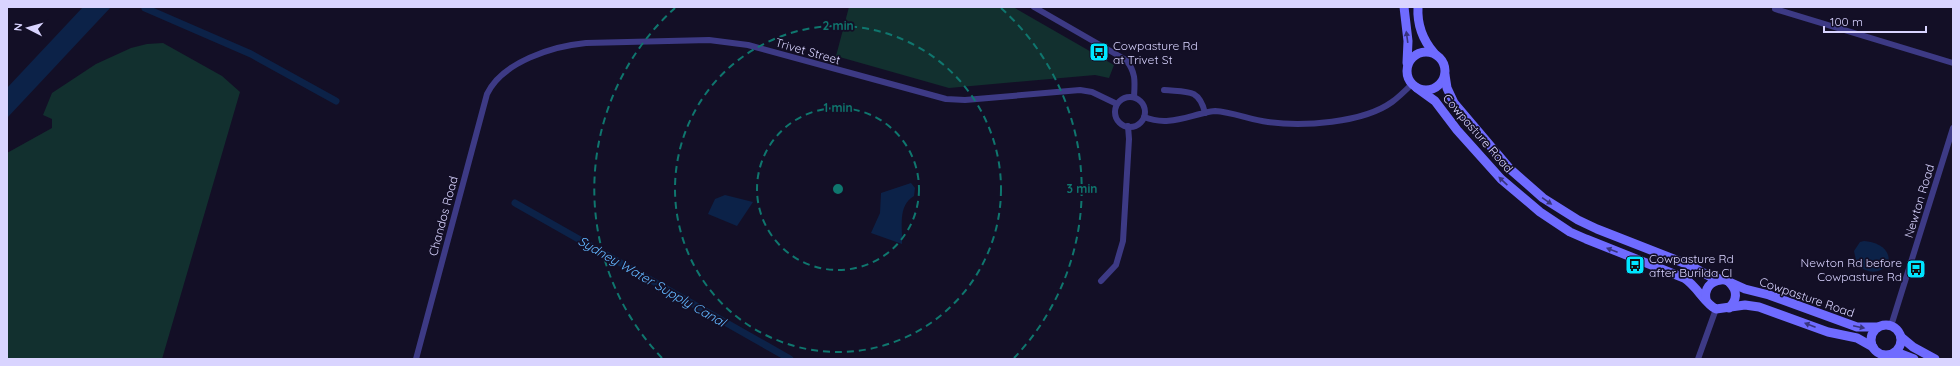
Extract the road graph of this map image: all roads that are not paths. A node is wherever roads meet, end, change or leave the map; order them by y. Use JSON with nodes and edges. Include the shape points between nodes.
{"nodes":[{"id":1,"x":1034,"y":7,"type":"edge"},
{"id":2,"x":1404,"y":7,"type":"edge"},
{"id":3,"x":1418,"y":7,"type":"edge"},
{"id":4,"x":1775,"y":9,"type":"dead end"},
{"id":5,"x":1434,"y":53,"type":"junction"},
{"id":6,"x":1953,"y":63,"type":"edge"},
{"id":7,"x":1407,"y":66,"type":"junction"},
{"id":8,"x":1445,"y":76,"type":"junction"},
{"id":9,"x":495,"y":81,"type":"joint"},
{"id":10,"x":1414,"y":86,"type":"junction"},
{"id":11,"x":1164,"y":90,"type":"dead end"},
{"id":12,"x":1134,"y":97,"type":"junction"},
{"id":13,"x":1117,"y":104,"type":"junction"},
{"id":14,"x":1205,"y":113,"type":"junction"},
{"id":15,"x":1144,"y":117,"type":"junction"},
{"id":16,"x":1128,"y":126,"type":"junction"},
{"id":17,"x":1953,"y":128,"type":"edge"},
{"id":18,"x":1720,"y":280,"type":"junction"},
{"id":19,"x":1101,"y":282,"type":"dead end"},
{"id":20,"x":1730,"y":283,"type":"junction"},
{"id":21,"x":1706,"y":300,"type":"junction"},
{"id":22,"x":1729,"y":308,"type":"junction"},
{"id":23,"x":1716,"y":309,"type":"junction"},
{"id":24,"x":1891,"y":326,"type":"junction"},
{"id":25,"x":1878,"y":327,"type":"junction"},
{"id":26,"x":1901,"y":337,"type":"junction"},
{"id":27,"x":1873,"y":347,"type":"junction"},
{"id":28,"x":1893,"y":354,"type":"junction"},
{"id":29,"x":416,"y":359,"type":"edge"},
{"id":30,"x":1698,"y":359,"type":"edge"},
{"id":31,"x":1914,"y":359,"type":"edge"},
{"id":32,"x":1935,"y":359,"type":"edge"}],
"edges":[{"from":1,"to":12,"type":"street","via":[[1126,60],[1134,74]]},
{"from":7,"to":2,"type":"main road","one_way":true},
{"from":3,"to":5,"type":"main road","via":[[1420,30]]},
{"from":4,"to":6,"type":"street"},
{"from":5,"to":7,"type":"main road","via":[[1417,53]]},
{"from":5,"to":8,"type":"main road","via":[[1445,65]]},
{"from":7,"to":10,"type":"main road","via":[[1407,73]]},
{"from":8,"to":10,"type":"main road","via":[[1434,88],[1422,90]]},
{"from":8,"to":18,"type":"main road","name":"Cowpasture Road","one_way":true,"via":[[1454,103],[1510,169],[1543,198],[1597,229]]},
{"from":9,"to":13,"type":"street","name":"Trivet Street","via":[[517,64],[571,45],[709,40],[748,45],[939,98],[965,100],[1080,90],[1097,94]]},
{"from":9,"to":29,"type":"street","name":"Chandos Road","via":[[485,99]]},
{"from":10,"to":14,"type":"street","via":[[1378,110],[1331,122],[1290,124],[1229,113]]},
{"from":21,"to":10,"type":"main road","name":"Cowpasture Road","one_way":true,"via":[[1696,286],[1684,278],[1580,237],[1540,212],[1501,179],[1435,101]]},
{"from":11,"to":14,"type":"street","via":[[1196,95],[1202,101]]},
{"from":12,"to":13,"type":"street","via":[[1124,98]]},
{"from":12,"to":15,"type":"street","via":[[1142,102]]},
{"from":13,"to":16,"type":"street","via":[[1116,117],[1123,125]]},
{"from":14,"to":15,"type":"street","via":[[1169,122]]},
{"from":15,"to":16,"type":"street","via":[[1138,124]]},
{"from":16,"to":19,"type":"street","via":[[1123,241],[1116,264]]},
{"from":17,"to":24,"type":"street","name":"Newton Road"},
{"from":18,"to":20,"type":"main road","name":"Cowpasture Road"},
{"from":18,"to":21,"type":"main road","via":[[1710,284]]},
{"from":20,"to":22,"type":"main road","via":[[1736,295]]},
{"from":20,"to":25,"type":"main road","name":"Cowpasture Road","one_way":true,"via":[[1769,294],[1857,327]]},
{"from":21,"to":23,"type":"main road","name":"Cowpasture Road"},
{"from":22,"to":23,"type":"main road","name":"Cowpasture Road"},
{"from":27,"to":22,"type":"main road","name":"Cowpasture Road","one_way":true,"via":[[1857,338],[1828,332],[1759,307],[1745,305]]},
{"from":23,"to":30,"type":"street"},
{"from":24,"to":25,"type":"main road"},
{"from":24,"to":26,"type":"main road","via":[[1898,330]]},
{"from":25,"to":27,"type":"main road","via":[[1871,337]]},
{"from":26,"to":28,"type":"main road","via":[[1900,347]]},
{"from":26,"to":32,"type":"main road"},
{"from":27,"to":28,"type":"main road","via":[[1875,351],[1884,355]]},
{"from":28,"to":31,"type":"main road"}]}
